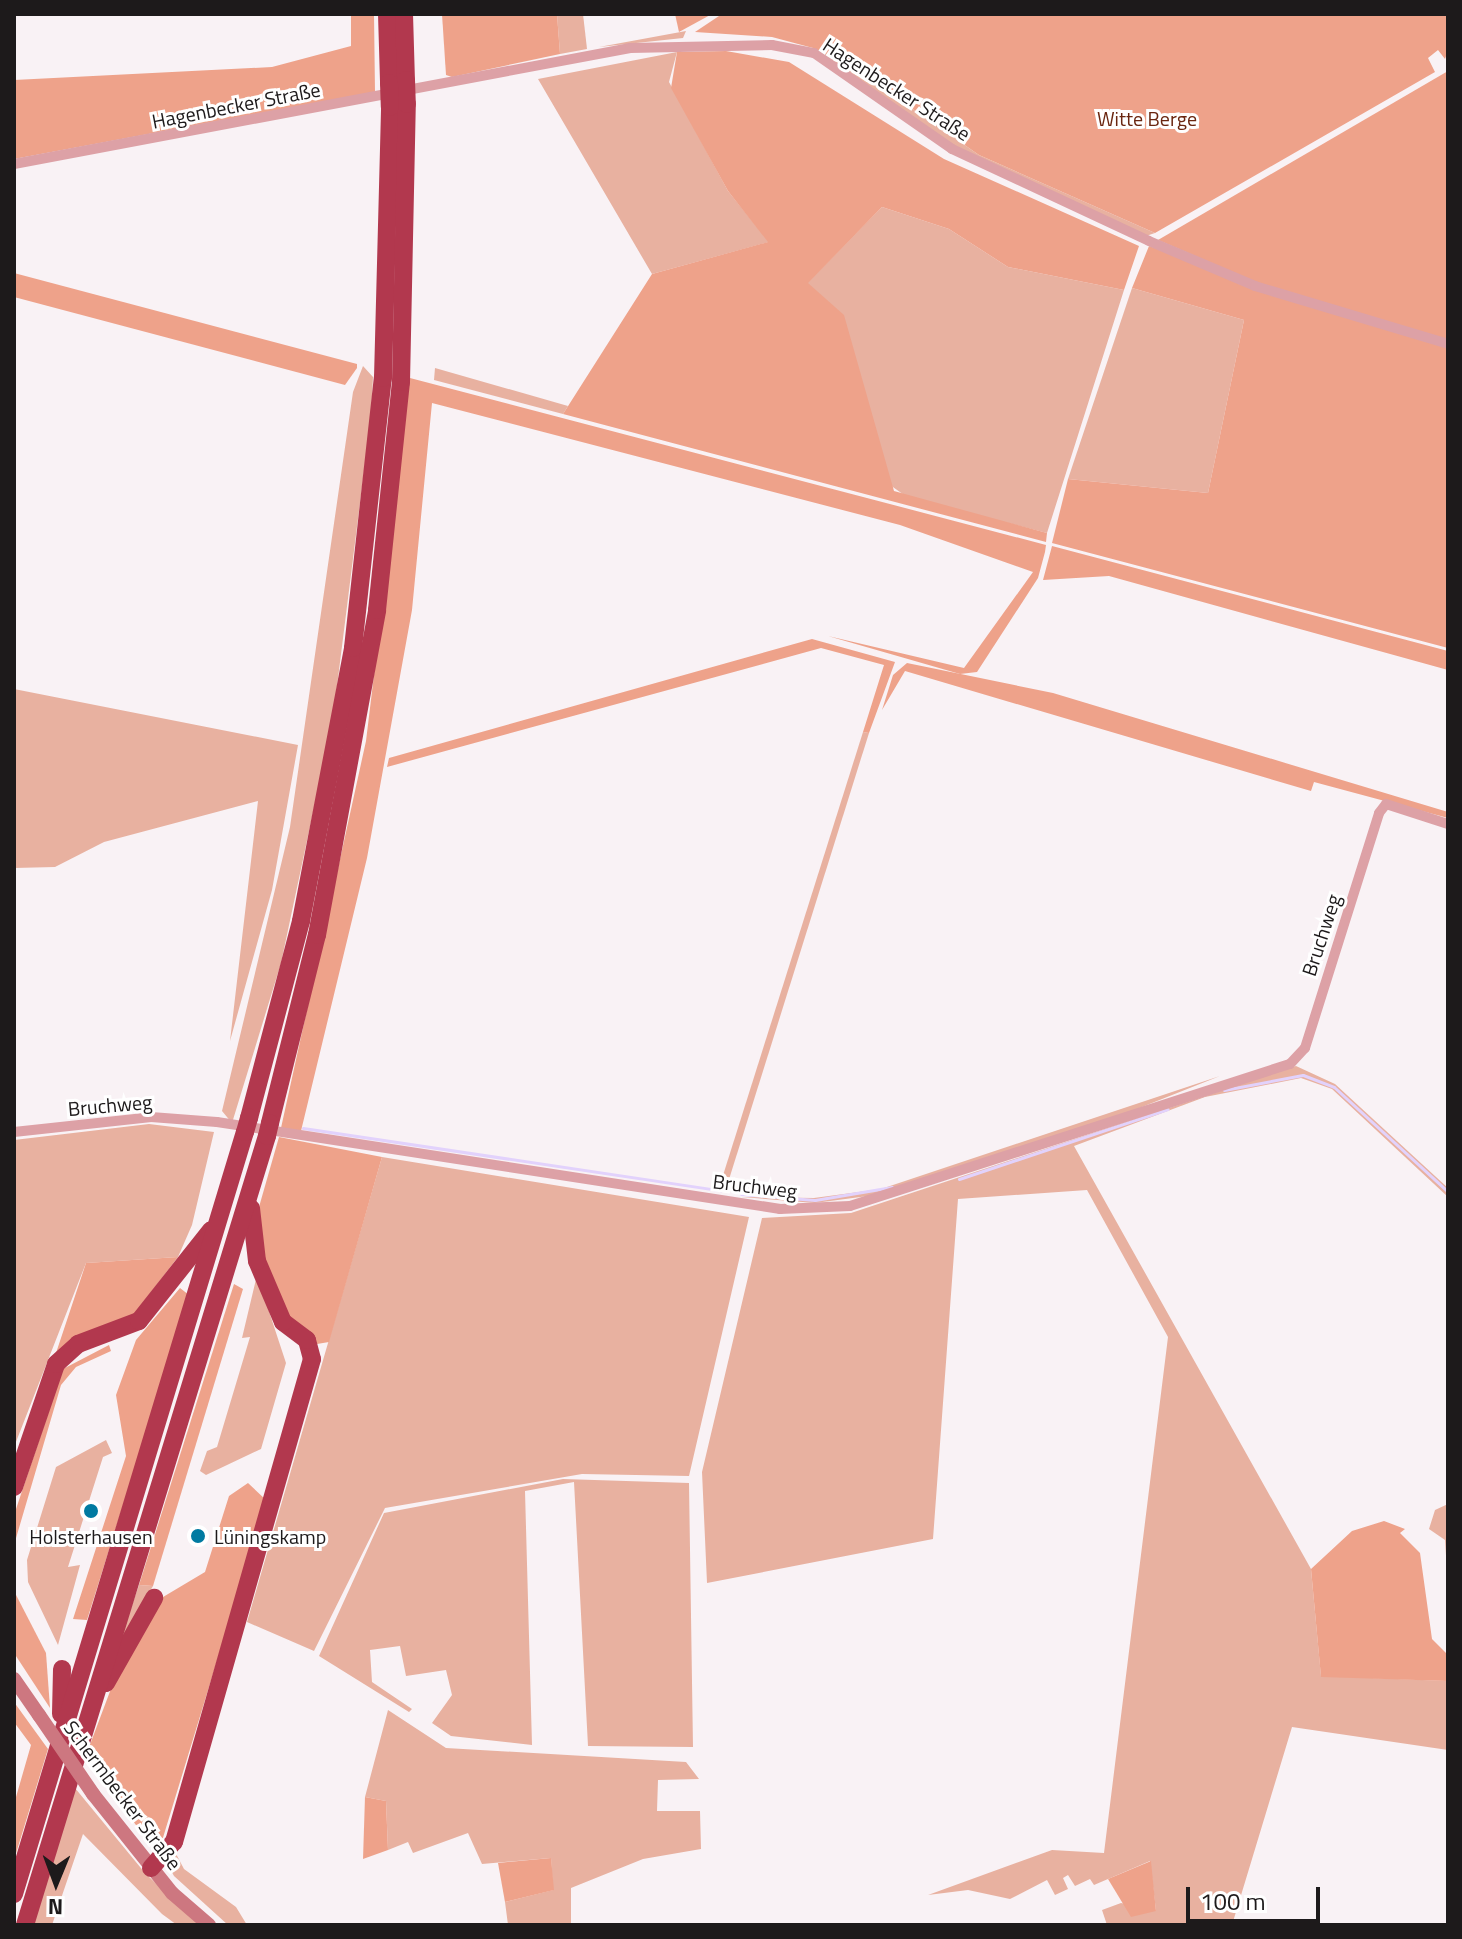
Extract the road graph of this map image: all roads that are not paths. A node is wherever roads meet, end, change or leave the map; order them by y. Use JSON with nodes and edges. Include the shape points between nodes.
{"nodes":[{"id":1,"x":387,"y":14,"type":"edge"},
{"id":2,"x":404,"y":14,"type":"edge"},
{"id":3,"x":398,"y":81,"type":"junction"},
{"id":4,"x":14,"y":164,"type":"edge"},
{"id":5,"x":1448,"y":344,"type":"edge"},
{"id":6,"x":392,"y":371,"type":"junction"},
{"id":7,"x":1448,"y":824,"type":"edge"},
{"id":8,"x":14,"y":1132,"type":"edge"},
{"id":9,"x":251,"y":1190,"type":"junction"},
{"id":10,"x":227,"y":1199,"type":"junction"},
{"id":11,"x":14,"y":1487,"type":"edge"},
{"id":12,"x":154,"y":1598,"type":"dead end"},
{"id":13,"x":62,"y":1669,"type":"dead end"},
{"id":14,"x":14,"y":1679,"type":"edge"},
{"id":15,"x":82,"y":1729,"type":"junction"},
{"id":16,"x":49,"y":1780,"type":"junction"},
{"id":17,"x":151,"y":1868,"type":"junction"},
{"id":18,"x":14,"y":1894,"type":"edge"},
{"id":19,"x":25,"y":1925,"type":"edge"},
{"id":20,"x":209,"y":1925,"type":"edge"}],
"edges":[{"from":1,"to":3,"type":"highway"},
{"from":2,"to":3,"type":"highway"},
{"from":3,"to":6,"type":"highway","bridge":true},
{"from":4,"to":5,"type":"street","name":"Hagenbecker Straße","via":[[630,48],[772,45],[814,53],[952,149],[1149,241],[1255,286]]},
{"from":6,"to":9,"type":"highway","via":[[360,720]]},
{"from":6,"to":10,"type":"highway","via":[[340,730],[301,921]]},
{"from":7,"to":8,"type":"street","name":"Bruchweg","via":[[1386,804],[1305,1048],[1290,1064],[850,1206],[780,1209],[217,1122],[151,1117]]},
{"from":9,"to":15,"type":"highway"},
{"from":9,"to":17,"type":"highway","via":[[252,1248],[283,1322],[307,1340],[312,1359],[174,1842]]},
{"from":10,"to":11,"type":"highway","via":[[200,1250],[153,1307],[129,1326],[78,1344],[56,1364]]},
{"from":10,"to":16,"type":"highway"},
{"from":12,"to":15,"type":"highway","via":[[111,1671],[92,1724]]},
{"from":13,"to":16,"type":"highway"},
{"from":14,"to":17,"type":"main road","name":"Schermbecker Straße","bridge":true},
{"from":15,"to":19,"type":"highway"},
{"from":16,"to":18,"type":"highway"},
{"from":17,"to":20,"type":"main road","name":"Schermbecker Straße"}]}
